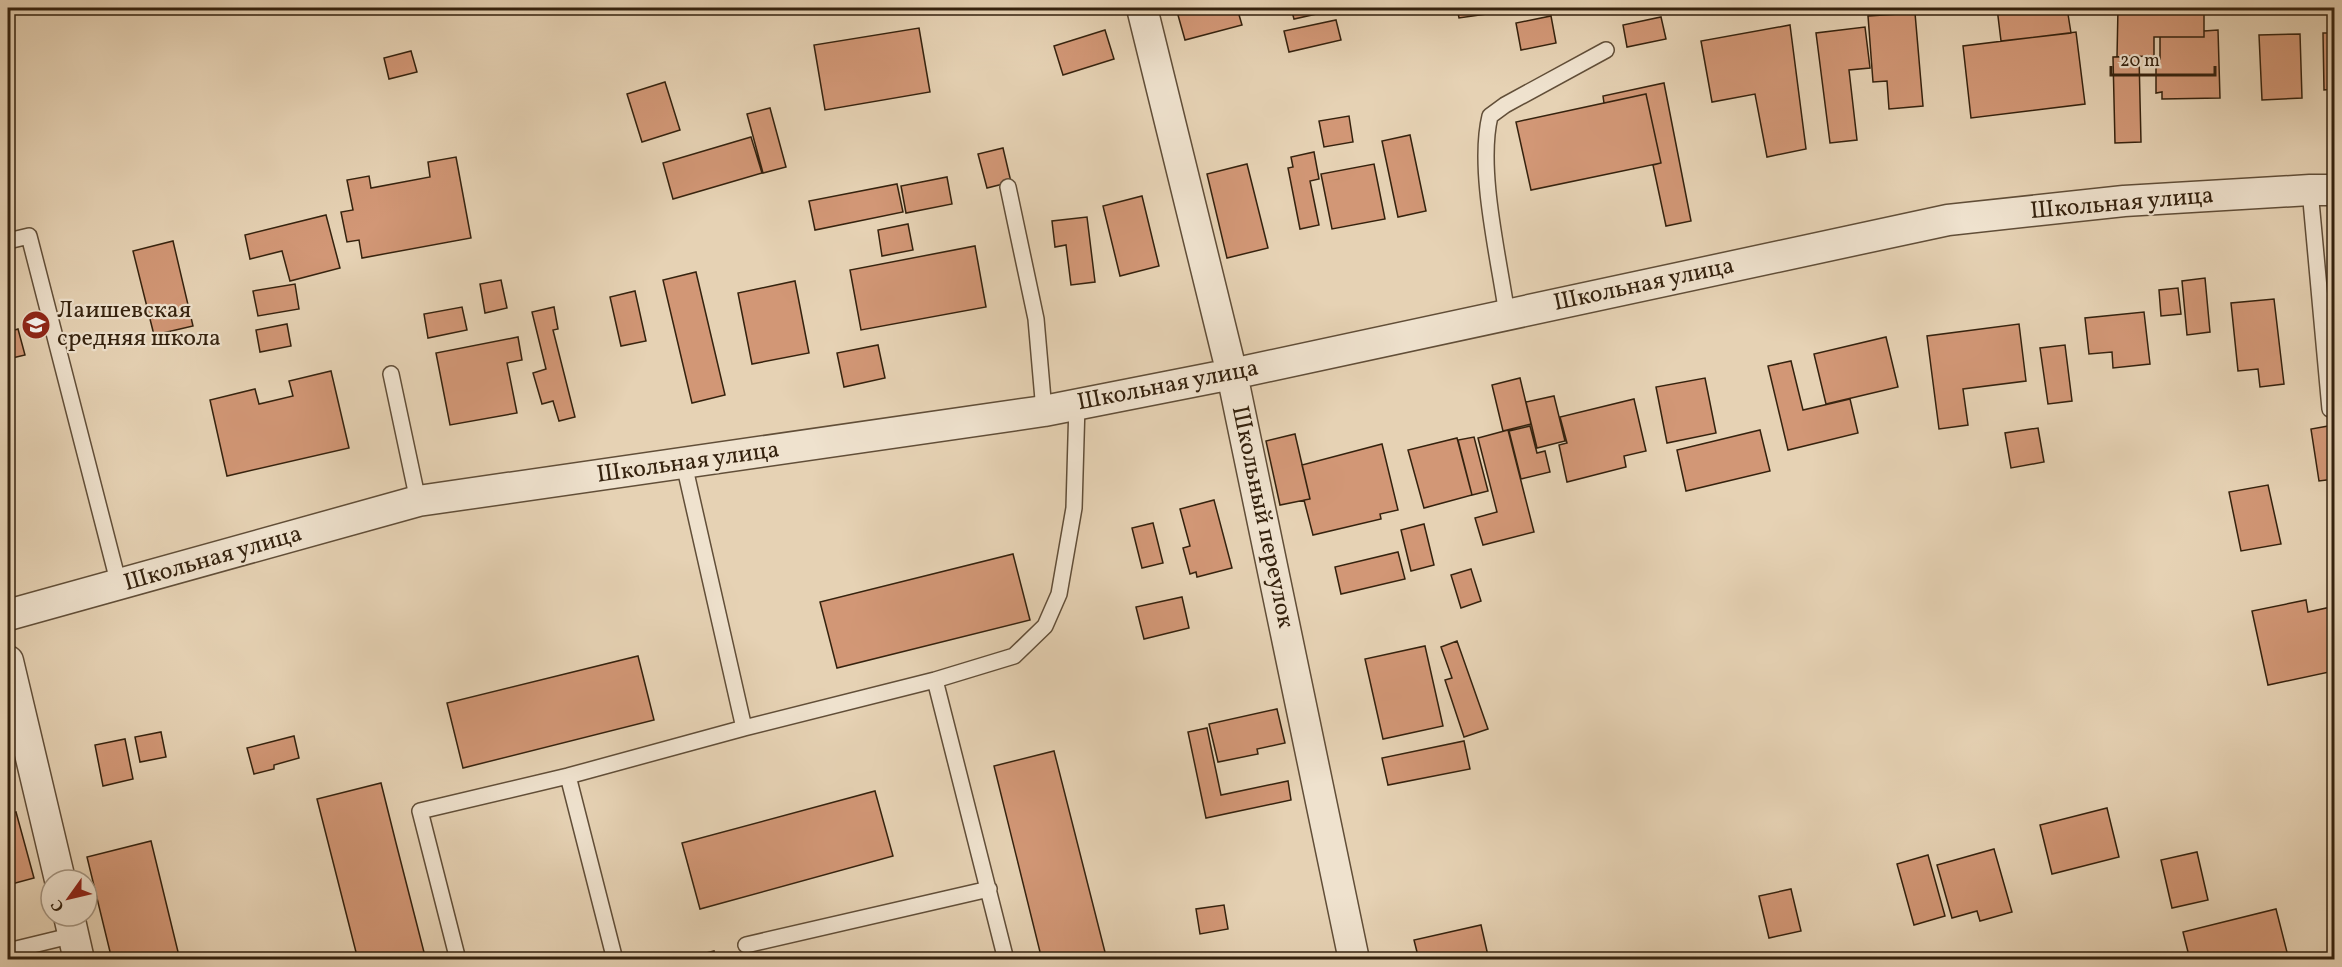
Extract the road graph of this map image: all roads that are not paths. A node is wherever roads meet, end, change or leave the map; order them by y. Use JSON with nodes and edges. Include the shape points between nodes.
{"nodes":[{"id":1,"x":1142,"y":8,"type":"edge"},
{"id":2,"x":1606,"y":50,"type":"dead end"},
{"id":3,"x":1008,"y":187,"type":"dead end"},
{"id":4,"x":2322,"y":190,"type":"edge"},
{"id":5,"x":8,"y":241,"type":"edge"},
{"id":6,"x":1508,"y":315,"type":"junction"},
{"id":7,"x":391,"y":374,"type":"dead end"},
{"id":8,"x":1232,"y":374,"type":"junction"},
{"id":9,"x":1077,"y":404,"type":"junction"},
{"id":10,"x":2330,"y":409,"type":"dead end"},
{"id":11,"x":1044,"y":411,"type":"junction"},
{"id":12,"x":684,"y":464,"type":"junction"},
{"id":13,"x":418,"y":501,"type":"junction"},
{"id":14,"x":119,"y":585,"type":"junction"},
{"id":15,"x":8,"y":615,"type":"edge"},
{"id":16,"x":8,"y":661,"type":"edge"},
{"id":17,"x":935,"y":680,"type":"junction"},
{"id":18,"x":744,"y":728,"type":"junction"},
{"id":19,"x":568,"y":776,"type":"junction"},
{"id":20,"x":57,"y":868,"type":"edge"},
{"id":21,"x":988,"y":890,"type":"junction"},
{"id":22,"x":74,"y":937,"type":"edge"},
{"id":23,"x":746,"y":945,"type":"dead end"},
{"id":24,"x":8,"y":951,"type":"edge"},
{"id":25,"x":458,"y":960,"type":"edge"},
{"id":26,"x":615,"y":960,"type":"edge"},
{"id":27,"x":1006,"y":960,"type":"edge"},
{"id":28,"x":1354,"y":960,"type":"edge"}],
"edges":[{"from":1,"to":8,"type":"street","name":"Школьный переулок"},
{"from":2,"to":6,"type":"lane","via":[[1490,116],[1485,135],[1488,185]]},
{"from":3,"to":11,"type":"lane","via":[[1036,319]]},
{"from":4,"to":6,"type":"street","name":"Школьная улица","via":[[2124,201],[1948,220]]},
{"from":4,"to":10,"type":"lane"},
{"from":5,"to":14,"type":"lane","via":[[29,236]]},
{"from":6,"to":8,"type":"street","name":"Школьная улица"},
{"from":7,"to":13,"type":"lane"},
{"from":8,"to":9,"type":"street","name":"Школьная улица"},
{"from":8,"to":28,"type":"street","name":"Школьный переулок"},
{"from":9,"to":11,"type":"street","name":"Школьная улица"},
{"from":9,"to":17,"type":"lane","via":[[1074,508],[1059,594],[1045,626],[1014,656]]},
{"from":11,"to":12,"type":"street","name":"Школьная улица"},
{"from":12,"to":13,"type":"street","name":"Школьная улица"},
{"from":12,"to":18,"type":"lane"},
{"from":13,"to":14,"type":"street","name":"Школьная улица"},
{"from":14,"to":15,"type":"street","name":"Школьная улица"},
{"from":16,"to":20,"type":"street"},
{"from":17,"to":18,"type":"lane"},
{"from":17,"to":21,"type":"lane"},
{"from":18,"to":19,"type":"lane"},
{"from":19,"to":25,"type":"lane","via":[[420,811]]},
{"from":19,"to":26,"type":"lane"},
{"from":21,"to":23,"type":"lane"},
{"from":21,"to":27,"type":"lane"},
{"from":22,"to":24,"type":"lane"}]}
